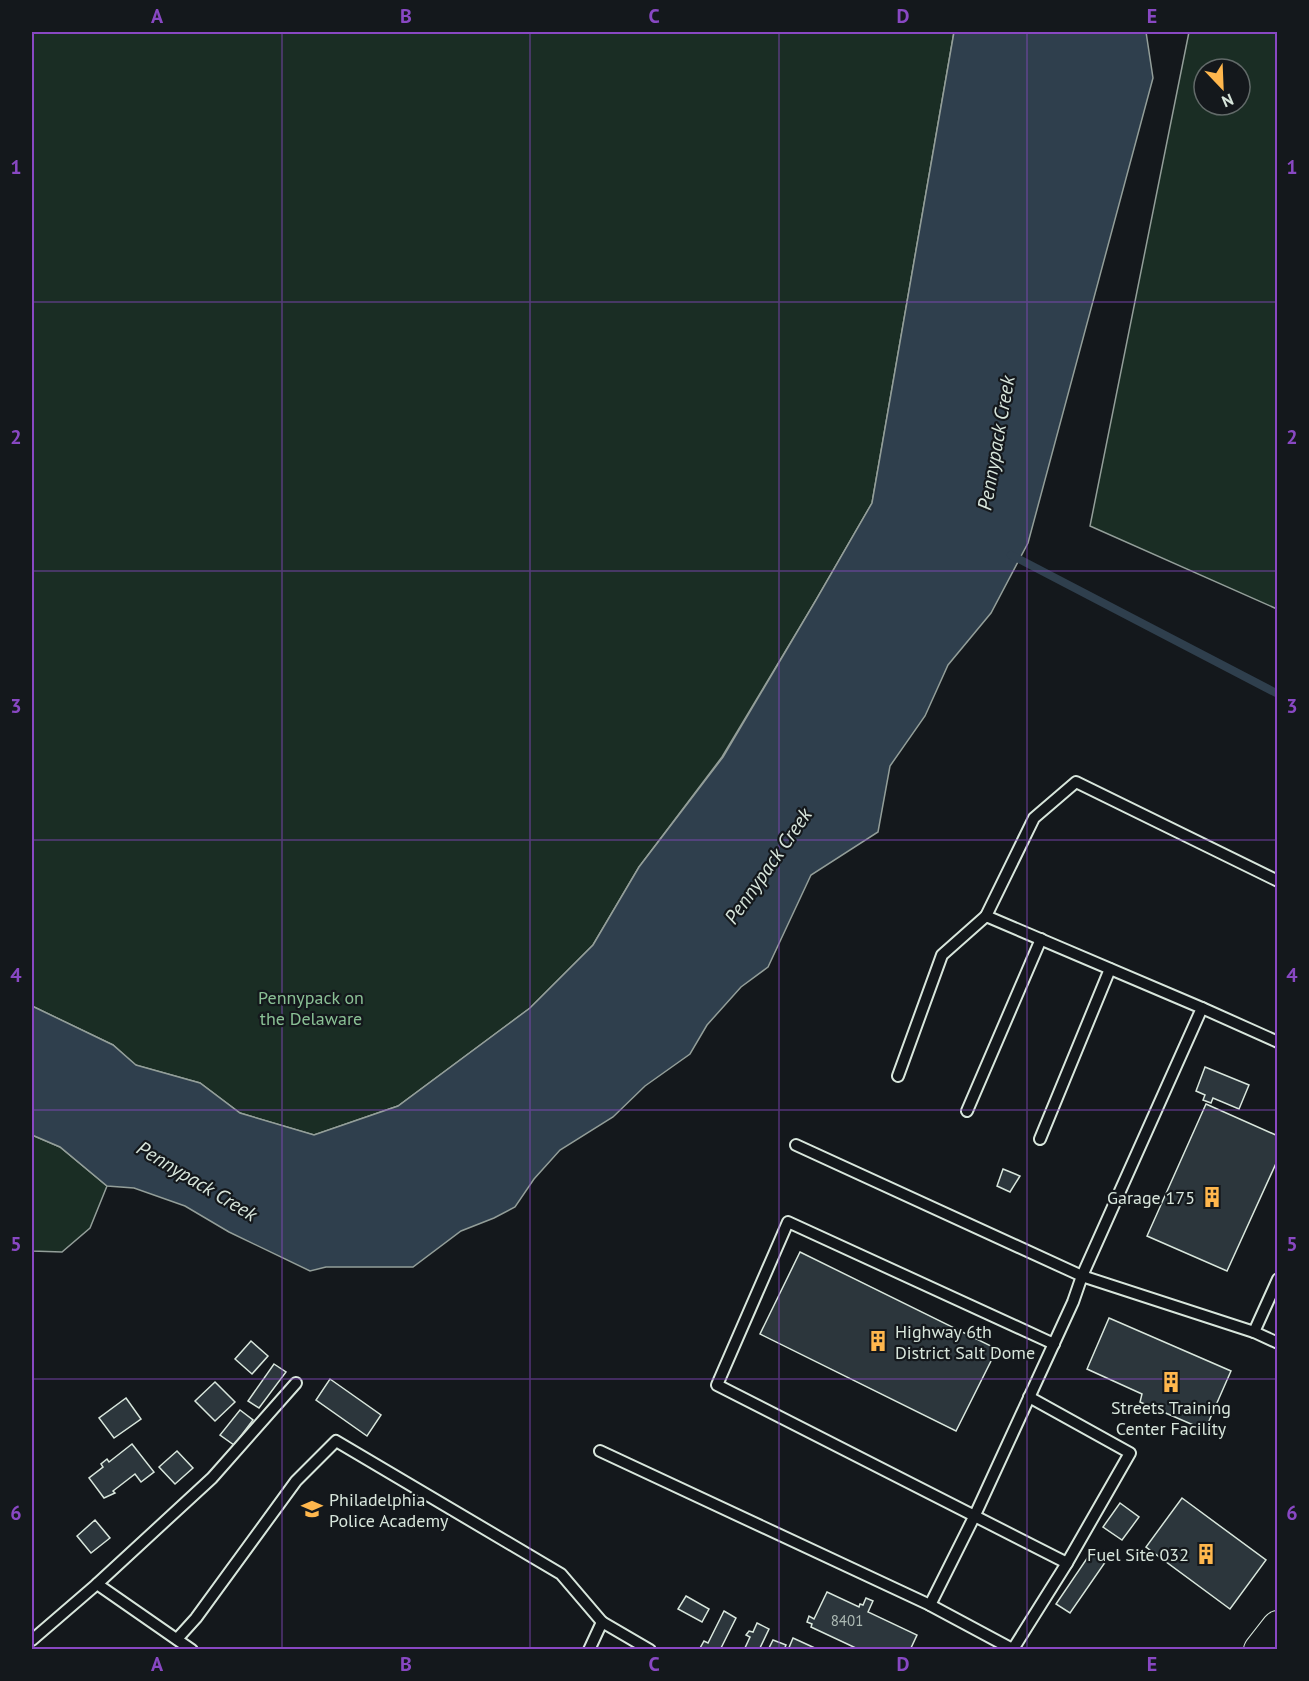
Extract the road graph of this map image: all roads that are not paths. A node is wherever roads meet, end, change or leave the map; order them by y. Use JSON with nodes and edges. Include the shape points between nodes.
{"nodes":[{"id":1,"x":1278,"y":880,"type":"edge"},
{"id":2,"x":986,"y":916,"type":"junction"},
{"id":3,"x":1041,"y":939,"type":"junction"},
{"id":4,"x":1110,"y":969,"type":"junction"},
{"id":5,"x":1202,"y":1008,"type":"junction"},
{"id":6,"x":1278,"y":1042,"type":"edge"},
{"id":7,"x":898,"y":1076,"type":"dead end"},
{"id":8,"x":967,"y":1111,"type":"dead end"},
{"id":9,"x":1040,"y":1139,"type":"dead end"},
{"id":10,"x":796,"y":1145,"type":"dead end"},
{"id":11,"x":1082,"y":1276,"type":"junction"},
{"id":12,"x":1278,"y":1279,"type":"edge"},
{"id":13,"x":1254,"y":1332,"type":"junction"},
{"id":14,"x":1278,"y":1343,"type":"edge"},
{"id":15,"x":1054,"y":1344,"type":"junction"},
{"id":16,"x":296,"y":1383,"type":"dead end"},
{"id":17,"x":1029,"y":1398,"type":"junction"},
{"id":18,"x":600,"y":1451,"type":"dead end"},
{"id":19,"x":975,"y":1515,"type":"junction"},
{"id":20,"x":1067,"y":1563,"type":"junction"},
{"id":21,"x":97,"y":1584,"type":"junction"},
{"id":22,"x":930,"y":1605,"type":"junction"},
{"id":23,"x":602,"y":1622,"type":"junction"},
{"id":24,"x":1278,"y":1627,"type":"edge"},
{"id":25,"x":177,"y":1639,"type":"junction"},
{"id":26,"x":32,"y":1640,"type":"edge"},
{"id":27,"x":1014,"y":1649,"type":"edge"},
{"id":28,"x":192,"y":1650,"type":"edge"},
{"id":29,"x":589,"y":1650,"type":"edge"},
{"id":30,"x":650,"y":1650,"type":"edge"},
{"id":31,"x":1260,"y":1650,"type":"edge"}],
"edges":[{"from":1,"to":2,"type":"lane","via":[[1076,782],[1034,818]]},
{"from":2,"to":3,"type":"lane"},
{"from":2,"to":7,"type":"lane","via":[[942,956]]},
{"from":3,"to":4,"type":"lane"},
{"from":3,"to":8,"type":"lane"},
{"from":4,"to":5,"type":"lane"},
{"from":4,"to":9,"type":"lane"},
{"from":5,"to":6,"type":"lane"},
{"from":5,"to":11,"type":"lane"},
{"from":10,"to":11,"type":"lane"},
{"from":11,"to":13,"type":"lane"},
{"from":11,"to":15,"type":"lane"},
{"from":12,"to":13,"type":"lane"},
{"from":13,"to":14,"type":"lane"},
{"from":15,"to":17,"type":"lane"},
{"from":15,"to":19,"type":"lane","via":[[788,1222],[717,1385]]},
{"from":16,"to":21,"type":"lane","via":[[212,1478]]},
{"from":17,"to":19,"type":"lane"},
{"from":17,"to":20,"type":"lane","via":[[1130,1453]]},
{"from":18,"to":22,"type":"lane"},
{"from":19,"to":20,"type":"lane"},
{"from":19,"to":22,"type":"lane"},
{"from":20,"to":27,"type":"lane"},
{"from":21,"to":25,"type":"lane"},
{"from":21,"to":26,"type":"lane"},
{"from":22,"to":27,"type":"lane"},
{"from":23,"to":25,"type":"lane","via":[[561,1574],[336,1441],[296,1481]]},
{"from":23,"to":29,"type":"lane"},
{"from":23,"to":30,"type":"lane"},
{"from":24,"to":31,"type":"main road"},
{"from":25,"to":28,"type":"lane"}]}
